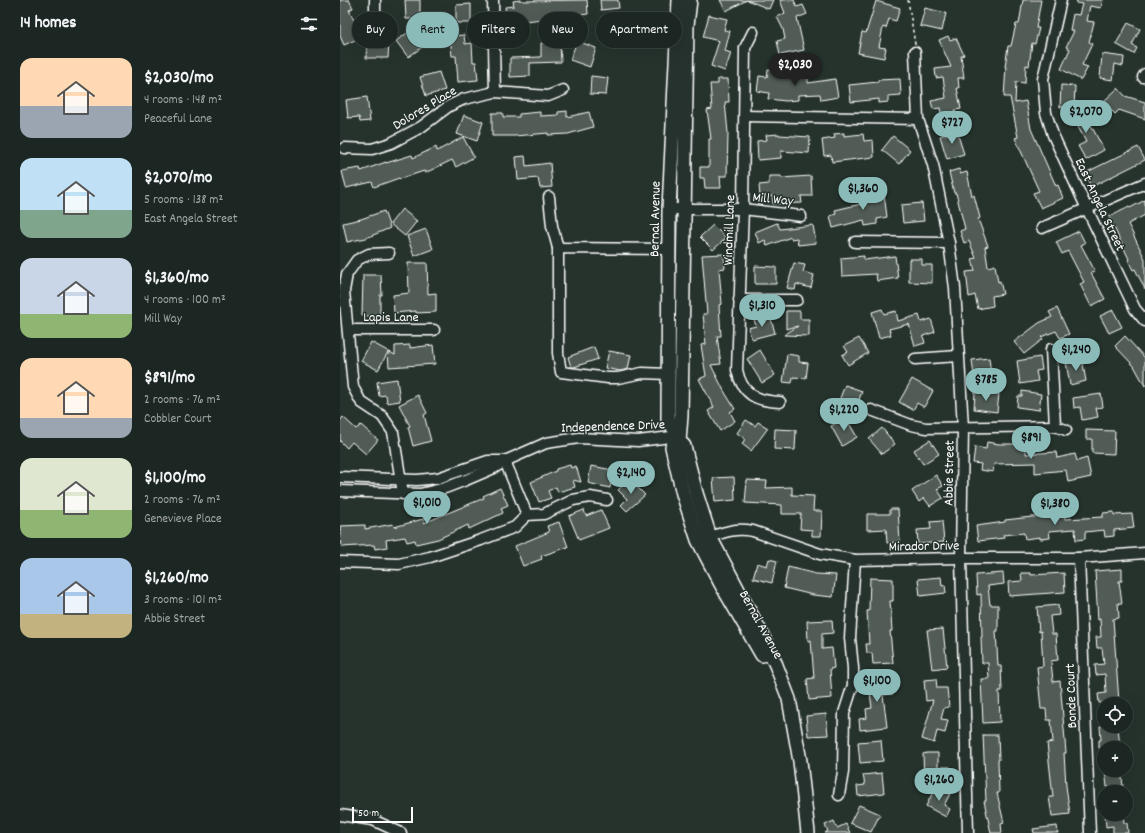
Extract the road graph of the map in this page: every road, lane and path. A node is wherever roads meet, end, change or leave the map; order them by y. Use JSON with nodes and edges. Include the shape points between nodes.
{"nodes":[{"id":1,"x":375,"y":0,"type":"edge"},
{"id":2,"x":493,"y":0,"type":"edge"},
{"id":3,"x":679,"y":0,"type":"edge"},
{"id":4,"x":690,"y":0,"type":"edge"},
{"id":5,"x":908,"y":0,"type":"edge"},
{"id":6,"x":1061,"y":0,"type":"edge"},
{"id":7,"x":375,"y":12,"type":"dead end"},
{"id":8,"x":753,"y":32,"type":"dead end"},
{"id":9,"x":915,"y":52,"type":"joint"},
{"id":10,"x":563,"y":90,"type":"dead end"},
{"id":11,"x":495,"y":92,"type":"junction"},
{"id":12,"x":745,"y":116,"type":"junction"},
{"id":13,"x":918,"y":119,"type":"junction"},
{"id":14,"x":344,"y":148,"type":"dead end"},
{"id":15,"x":1145,"y":183,"type":"edge"},
{"id":16,"x":549,"y":197,"type":"dead end"},
{"id":17,"x":669,"y":209,"type":"junction"},
{"id":18,"x":684,"y":209,"type":"junction"},
{"id":19,"x":743,"y":209,"type":"junction"},
{"id":20,"x":1087,"y":209,"type":"junction"},
{"id":21,"x":801,"y":216,"type":"dead end"},
{"id":22,"x":1042,"y":228,"type":"dead end"},
{"id":23,"x":855,"y":242,"type":"dead end"},
{"id":24,"x":949,"y":243,"type":"junction"},
{"id":25,"x":558,"y":248,"type":"junction"},
{"id":26,"x":669,"y":249,"type":"junction"},
{"id":27,"x":389,"y":252,"type":"dead end"},
{"id":28,"x":739,"y":300,"type":"junction"},
{"id":29,"x":797,"y":300,"type":"dead end"},
{"id":30,"x":1145,"y":321,"type":"edge"},
{"id":31,"x":348,"y":330,"type":"junction"},
{"id":32,"x":434,"y":330,"type":"dead end"},
{"id":33,"x":1051,"y":349,"type":"dead end"},
{"id":34,"x":958,"y":356,"type":"junction"},
{"id":35,"x":915,"y":359,"type":"dead end"},
{"id":36,"x":668,"y":374,"type":"junction"},
{"id":37,"x":780,"y":402,"type":"dead end"},
{"id":38,"x":871,"y":410,"type":"dead end"},
{"id":39,"x":1055,"y":426,"type":"junction"},
{"id":40,"x":963,"y":428,"type":"junction"},
{"id":41,"x":1066,"y":430,"type":"dead end"},
{"id":42,"x":679,"y":438,"type":"junction"},
{"id":43,"x":505,"y":461,"type":"junction"},
{"id":44,"x":340,"y":477,"type":"edge"},
{"id":45,"x":401,"y":479,"type":"junction"},
{"id":46,"x":340,"y":491,"type":"edge"},
{"id":47,"x":403,"y":494,"type":"junction"},
{"id":48,"x":607,"y":500,"type":"dead end"},
{"id":49,"x":527,"y":515,"type":"junction"},
{"id":50,"x":710,"y":537,"type":"junction"},
{"id":51,"x":1145,"y":553,"type":"edge"},
{"id":52,"x":962,"y":558,"type":"junction"},
{"id":53,"x":1079,"y":558,"type":"junction"},
{"id":54,"x":855,"y":560,"type":"junction"},
{"id":55,"x":340,"y":562,"type":"edge"},
{"id":56,"x":839,"y":795,"type":"dead end"},
{"id":57,"x":340,"y":815,"type":"edge"},
{"id":58,"x":401,"y":833,"type":"edge"},
{"id":59,"x":801,"y":833,"type":"edge"},
{"id":60,"x":808,"y":833,"type":"edge"},
{"id":61,"x":968,"y":833,"type":"edge"},
{"id":62,"x":1090,"y":833,"type":"edge"}],
"edges":[{"from":1,"to":7,"type":"street"},
{"from":2,"to":11,"type":"street"},
{"from":3,"to":17,"type":"main road","name":"Bernal Avenue"},
{"from":4,"to":18,"type":"main road","name":"Bernal Avenue","via":[[687,26]]},
{"from":5,"to":9,"type":"path"},
{"from":6,"to":20,"type":"street","name":"East Angela Street","via":[[1043,79],[1046,113]]},
{"from":8,"to":12,"type":"street","name":"Windmill Lane","via":[[745,48]]},
{"from":9,"to":13,"type":"street","name":"Abbie Street"},
{"from":10,"to":11,"type":"street","name":"Dolores Place","via":[[548,96]]},
{"from":11,"to":14,"type":"street","name":"Dolores Place","via":[[464,99],[449,106],[421,127],[391,143],[372,149]]},
{"from":12,"to":13,"type":"street"},
{"from":12,"to":19,"type":"street","name":"Windmill Lane"},
{"from":13,"to":24,"type":"street","name":"Abbie Street","via":[[933,165]]},
{"from":15,"to":20,"type":"street"},
{"from":16,"to":25,"type":"street","via":[[552,226]]},
{"from":17,"to":18,"type":"street","name":"Mill Way"},
{"from":17,"to":26,"type":"main road","name":"Bernal Avenue"},
{"from":18,"to":19,"type":"street","name":"Mill Way"},
{"from":18,"to":42,"type":"main road","name":"Bernal Avenue"},
{"from":19,"to":21,"type":"street","name":"Mill Way"},
{"from":19,"to":28,"type":"street","name":"Windmill Lane"},
{"from":20,"to":22,"type":"street"},
{"from":20,"to":30,"type":"street","name":"East Angela Street","via":[[1135,309]]},
{"from":23,"to":24,"type":"street"},
{"from":24,"to":34,"type":"street","name":"Abbie Street","via":[[955,288]]},
{"from":25,"to":26,"type":"street"},
{"from":25,"to":36,"type":"street","via":[[558,353],[561,372],[608,378],[642,373]]},
{"from":26,"to":36,"type":"main road","name":"Bernal Avenue"},
{"from":27,"to":31,"type":"street","via":[[369,254],[357,260],[347,274],[344,291]]},
{"from":28,"to":29,"type":"street"},
{"from":28,"to":37,"type":"street","name":"Windmill Lane","via":[[737,370],[741,384],[759,400]]},
{"from":31,"to":32,"type":"street","name":"Lapis Lane"},
{"from":31,"to":45,"type":"street","via":[[353,387],[361,402],[382,416],[393,432]]},
{"from":33,"to":39,"type":"street"},
{"from":34,"to":35,"type":"street"},
{"from":34,"to":40,"type":"street","name":"Abbie Street"},
{"from":36,"to":42,"type":"main road","name":"Bernal Avenue","via":[[668,420]]},
{"from":38,"to":40,"type":"street","via":[[926,428]]},
{"from":39,"to":40,"type":"street"},
{"from":39,"to":41,"type":"street"},
{"from":40,"to":52,"type":"street","name":"Abbie Street"},
{"from":42,"to":43,"type":"street","name":"Independence Drive","via":[[638,441],[579,438],[546,443]]},
{"from":42,"to":50,"type":"main road","name":"Bernal Avenue","via":[[684,446]]},
{"from":42,"to":59,"type":"main road","name":"Bernal Avenue","via":[[672,448],[698,540],[758,646],[774,680],[784,712],[792,751]]},
{"from":43,"to":45,"type":"street","name":"Independence Drive","via":[[488,461],[438,478]]},
{"from":43,"to":47,"type":"street","name":"Independence Drive","via":[[445,488],[420,494]]},
{"from":43,"to":49,"type":"street"},
{"from":44,"to":45,"type":"street","name":"Independence Drive"},
{"from":45,"to":47,"type":"street"},
{"from":46,"to":47,"type":"street","name":"Independence Drive"},
{"from":48,"to":49,"type":"street","via":[[590,497],[573,500],[544,514]]},
{"from":49,"to":55,"type":"street","via":[[515,527],[430,557],[399,564]]},
{"from":50,"to":54,"type":"street","name":"Mirador Drive","via":[[742,529],[820,554]]},
{"from":50,"to":60,"type":"main road","name":"Bernal Avenue","via":[[761,633],[789,700],[800,761]]},
{"from":51,"to":53,"type":"street","name":"Mirador Drive"},
{"from":52,"to":53,"type":"street","name":"Mirador Drive"},
{"from":52,"to":54,"type":"street","name":"Mirador Drive"},
{"from":52,"to":61,"type":"street","name":"Abbie Street"},
{"from":53,"to":62,"type":"street","name":"Bonde Court"},
{"from":54,"to":56,"type":"street","via":[[850,638],[853,685],[844,713],[843,772]]},
{"from":57,"to":58,"type":"street","via":[[372,820]]}]}
